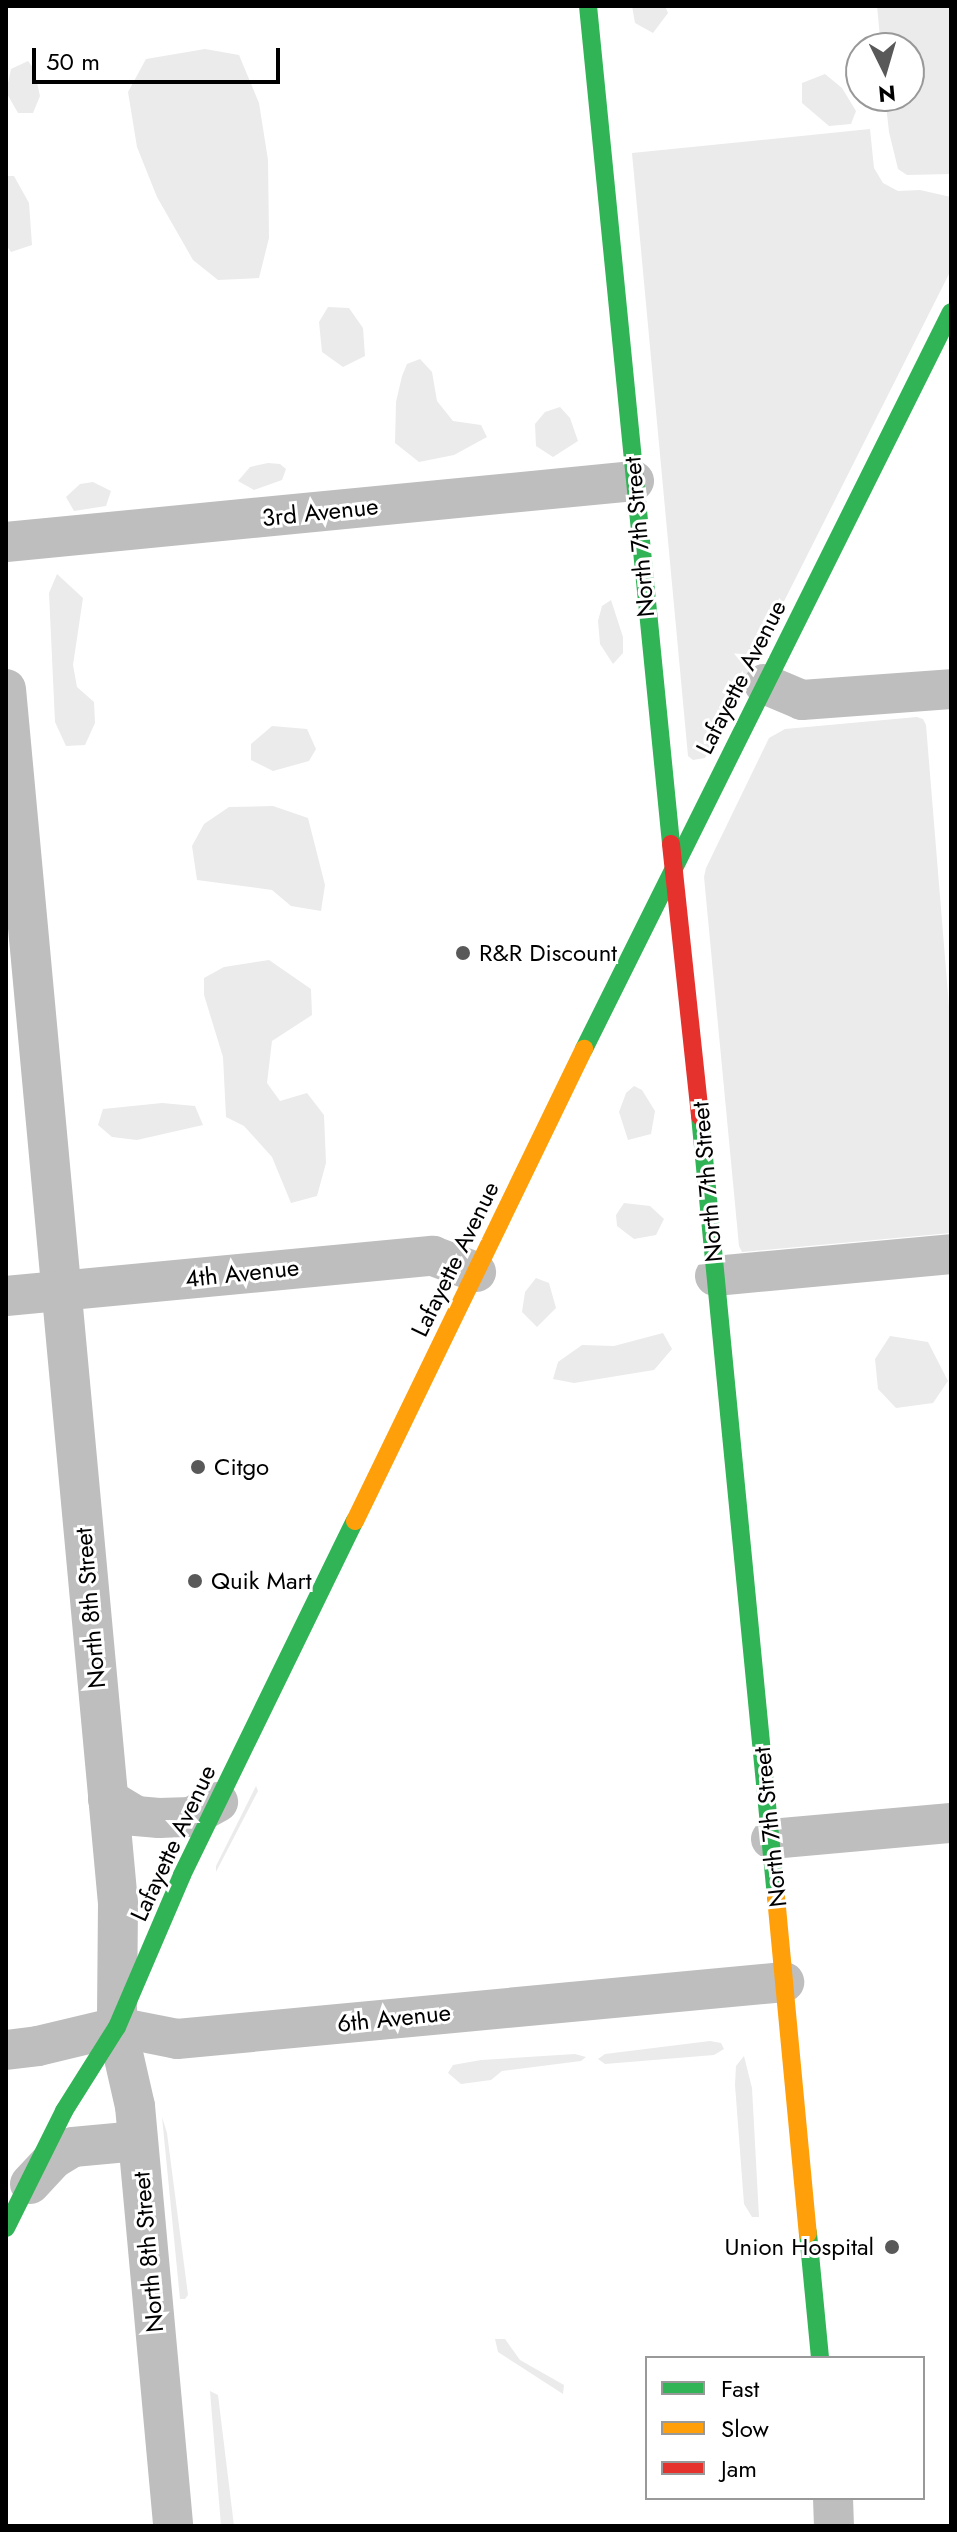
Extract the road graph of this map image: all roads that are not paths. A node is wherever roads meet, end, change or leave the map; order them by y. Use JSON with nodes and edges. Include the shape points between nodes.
{"nodes":[{"id":1,"x":588,"y":6,"type":"edge"},
{"id":2,"x":951,"y":312,"type":"edge"},
{"id":3,"x":634,"y":481,"type":"junction"},
{"id":4,"x":6,"y":542,"type":"edge"},
{"id":5,"x":764,"y":684,"type":"junction"},
{"id":6,"x":6,"y":689,"type":"edge"},
{"id":7,"x":951,"y":689,"type":"edge"},
{"id":8,"x":674,"y":864,"type":"junction"},
{"id":9,"x":951,"y":1254,"type":"edge"},
{"id":10,"x":476,"y":1272,"type":"junction"},
{"id":11,"x":715,"y":1276,"type":"junction"},
{"id":12,"x":62,"y":1290,"type":"junction"},
{"id":13,"x":6,"y":1296,"type":"edge"},
{"id":14,"x":108,"y":1799,"type":"junction"},
{"id":15,"x":218,"y":1802,"type":"junction"},
{"id":16,"x":951,"y":1823,"type":"edge"},
{"id":17,"x":771,"y":1839,"type":"junction"},
{"id":18,"x":784,"y":1982,"type":"junction"},
{"id":19,"x":117,"y":2027,"type":"junction"},
{"id":20,"x":6,"y":2050,"type":"edge"},
{"id":21,"x":138,"y":2141,"type":"junction"},
{"id":22,"x":25,"y":2190,"type":"junction"},
{"id":23,"x":6,"y":2228,"type":"edge"},
{"id":24,"x":820,"y":2356,"type":"edge"},
{"id":25,"x":833,"y":2500,"type":"edge"},
{"id":26,"x":173,"y":2526,"type":"edge"},
{"id":27,"x":834,"y":2526,"type":"edge"}],
"edges":[{"from":1,"to":3,"type":"street","name":"North 7th Street"},
{"from":2,"to":5,"type":"street","name":"Lafayette Avenue"},
{"from":3,"to":4,"type":"street","name":"3rd Avenue"},
{"from":3,"to":8,"type":"street","name":"North 7th Street"},
{"from":5,"to":7,"type":"street","via":[[802,700]]},
{"from":5,"to":8,"type":"street","name":"Lafayette Avenue"},
{"from":6,"to":12,"type":"street","name":"North 8th Street"},
{"from":8,"to":10,"type":"street","name":"Lafayette Avenue"},
{"from":8,"to":11,"type":"street","name":"North 7th Street"},
{"from":9,"to":11,"type":"street"},
{"from":10,"to":12,"type":"street","name":"4th Avenue","via":[[433,1256]]},
{"from":10,"to":15,"type":"street","name":"Lafayette Avenue"},
{"from":11,"to":17,"type":"street","name":"North 7th Street"},
{"from":12,"to":13,"type":"street","name":"4th Avenue"},
{"from":12,"to":14,"type":"street","name":"North 8th Street"},
{"from":14,"to":15,"type":"street","via":[[136,1816],[159,1818],[191,1817]]},
{"from":14,"to":19,"type":"street","name":"North 8th Street","via":[[118,1903]]},
{"from":15,"to":19,"type":"street","name":"Lafayette Avenue"},
{"from":16,"to":17,"type":"street"},
{"from":17,"to":18,"type":"street","name":"North 7th Street"},
{"from":18,"to":19,"type":"street","name":"6th Avenue","via":[[177,2039]]},
{"from":18,"to":24,"type":"street","name":"North 7th Street"},
{"from":19,"to":20,"type":"street","name":"6th Avenue"},
{"from":19,"to":21,"type":"street","name":"North 8th Street"},
{"from":19,"to":22,"type":"street","name":"Lafayette Avenue","via":[[64,2111]]},
{"from":21,"to":22,"type":"street","via":[[73,2147],[53,2159]]},
{"from":21,"to":26,"type":"street","name":"North 8th Street"},
{"from":22,"to":23,"type":"street","name":"Lafayette Avenue"},
{"from":25,"to":27,"type":"street"}]}
